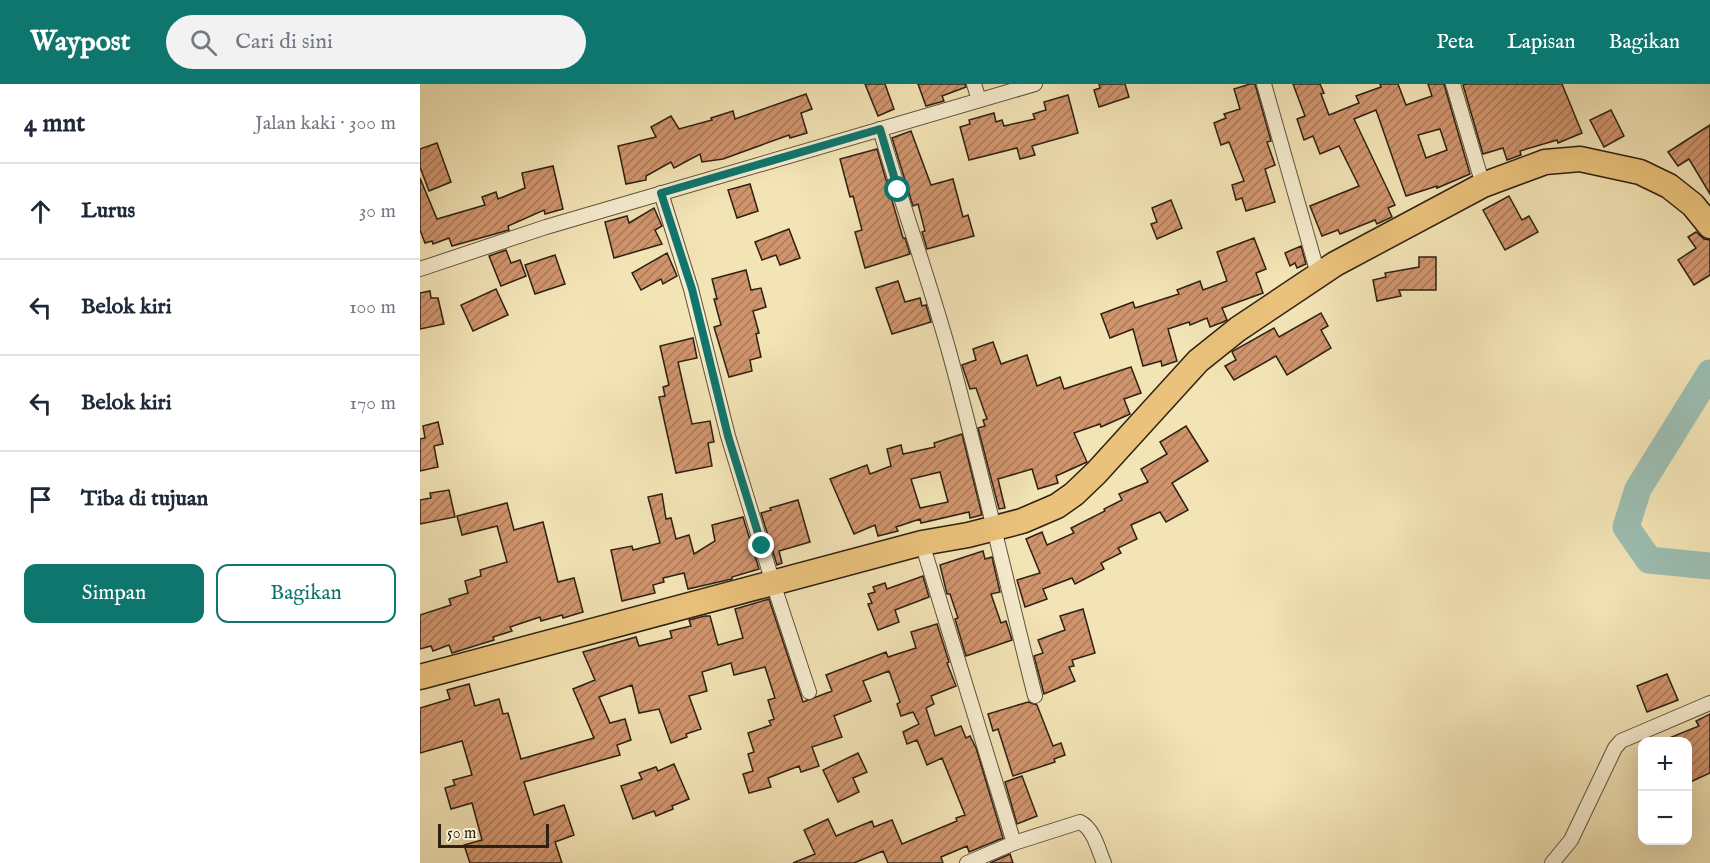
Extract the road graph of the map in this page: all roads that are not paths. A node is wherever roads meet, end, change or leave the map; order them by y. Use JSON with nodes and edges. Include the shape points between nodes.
{"nodes":[{"id":1,"x":974,"y":84,"type":"edge"},
{"id":2,"x":1035,"y":84,"type":"edge"},
{"id":3,"x":1264,"y":84,"type":"edge"},
{"id":4,"x":1453,"y":84,"type":"edge"},
{"id":5,"x":979,"y":100,"type":"junction"},
{"id":6,"x":880,"y":129,"type":"junction"},
{"id":7,"x":1483,"y":185,"type":"junction"},
{"id":8,"x":661,"y":193,"type":"junction"},
{"id":9,"x":1710,"y":226,"type":"edge"},
{"id":10,"x":420,"y":269,"type":"edge"},
{"id":11,"x":1318,"y":274,"type":"junction"},
{"id":12,"x":993,"y":529,"type":"junction"},
{"id":13,"x":922,"y":543,"type":"junction"},
{"id":14,"x":773,"y":583,"type":"junction"},
{"id":15,"x":420,"y":677,"type":"edge"},
{"id":16,"x":809,"y":692,"type":"dead end"},
{"id":17,"x":1035,"y":696,"type":"dead end"},
{"id":18,"x":1710,"y":703,"type":"edge"},
{"id":19,"x":1014,"y":843,"type":"junction"},
{"id":20,"x":967,"y":863,"type":"edge"},
{"id":21,"x":1104,"y":863,"type":"edge"},
{"id":22,"x":1552,"y":863,"type":"edge"}],
"edges":[{"from":1,"to":5,"type":"street"},
{"from":2,"to":5,"type":"street"},
{"from":3,"to":11,"type":"street"},
{"from":4,"to":7,"type":"street"},
{"from":5,"to":6,"type":"street"},
{"from":6,"to":8,"type":"street"},
{"from":6,"to":12,"type":"street","via":[[950,357]]},
{"from":7,"to":9,"type":"highway","via":[[1545,162],[1580,159],[1640,172],[1669,186],[1693,205]]},
{"from":7,"to":11,"type":"highway"},
{"from":8,"to":10,"type":"street","via":[[546,226]]},
{"from":8,"to":14,"type":"street","via":[[692,289],[728,436]]},
{"from":11,"to":12,"type":"highway","via":[[1198,361],[1074,494],[1030,518]]},
{"from":12,"to":13,"type":"highway"},
{"from":12,"to":17,"type":"street"},
{"from":13,"to":14,"type":"highway"},
{"from":13,"to":19,"type":"street"},
{"from":14,"to":15,"type":"highway"},
{"from":14,"to":16,"type":"street"},
{"from":18,"to":22,"type":"street","via":[[1621,741],[1571,840]]},
{"from":19,"to":20,"type":"street"},
{"from":19,"to":21,"type":"street","via":[[1080,822],[1091,831]]}]}
